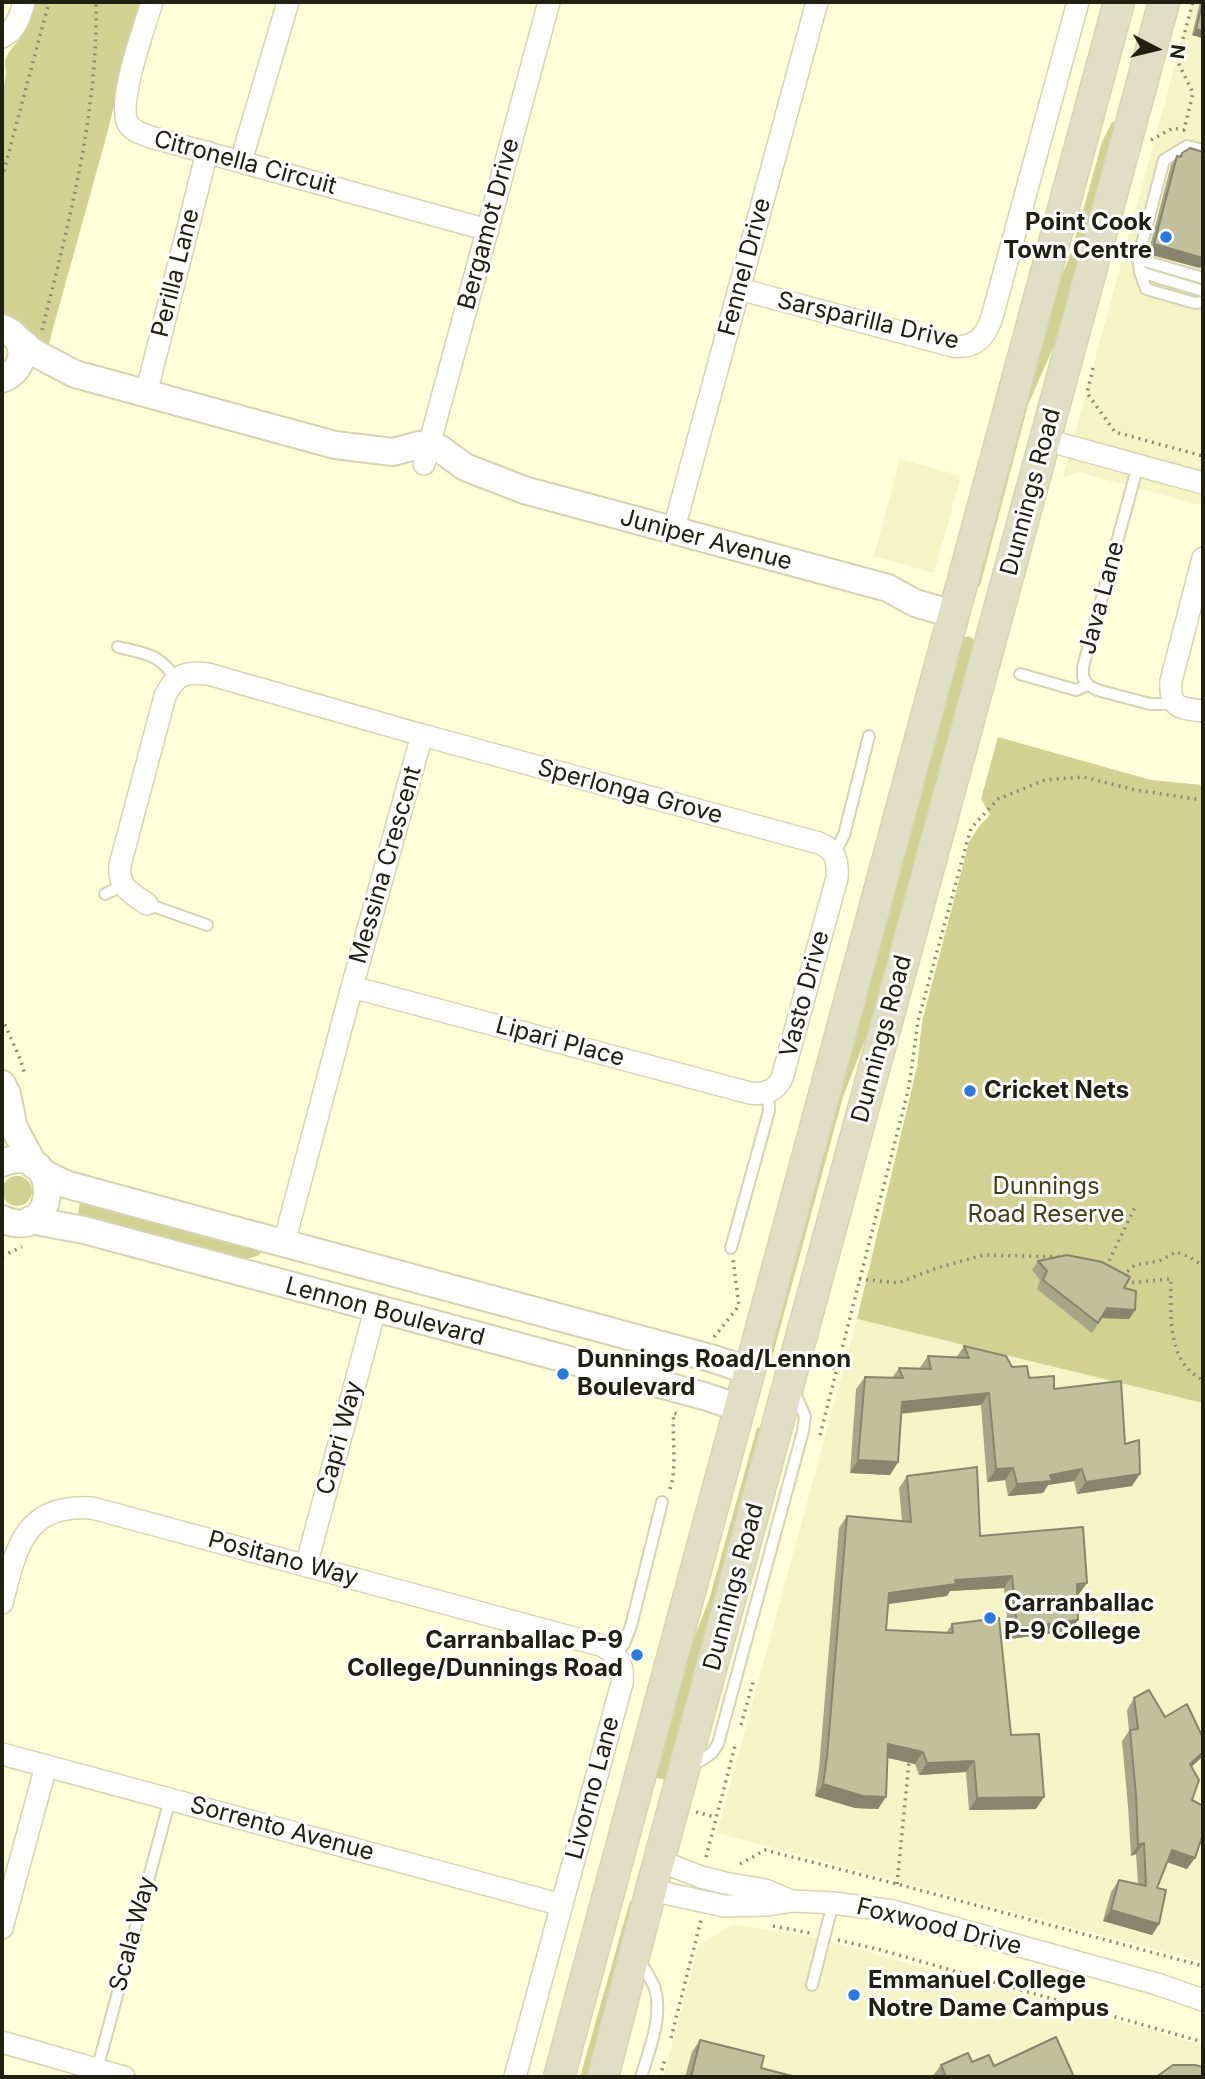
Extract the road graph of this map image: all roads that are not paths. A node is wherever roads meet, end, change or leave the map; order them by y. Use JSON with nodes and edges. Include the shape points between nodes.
{"nodes":[{"id":1,"x":24,"y":2,"type":"edge"},
{"id":2,"x":152,"y":2,"type":"edge"},
{"id":3,"x":288,"y":2,"type":"edge"},
{"id":4,"x":549,"y":2,"type":"edge"},
{"id":5,"x":817,"y":2,"type":"edge"},
{"id":6,"x":1078,"y":2,"type":"edge"},
{"id":7,"x":1119,"y":2,"type":"edge"},
{"id":8,"x":1164,"y":2,"type":"edge"},
{"id":9,"x":2,"y":37,"type":"edge"},
{"id":10,"x":1139,"y":96,"type":"junction"},
{"id":11,"x":1203,"y":150,"type":"edge"},
{"id":12,"x":207,"y":152,"type":"junction"},
{"id":13,"x":241,"y":161,"type":"junction"},
{"id":14,"x":1073,"y":170,"type":"junction"},
{"id":15,"x":488,"y":230,"type":"junction"},
{"id":16,"x":1138,"y":260,"type":"junction"},
{"id":17,"x":1140,"y":272,"type":"junction"},
{"id":18,"x":1203,"y":278,"type":"edge"},
{"id":19,"x":739,"y":289,"type":"junction"},
{"id":20,"x":1203,"y":291,"type":"edge"},
{"id":21,"x":1203,"y":302,"type":"edge"},
{"id":22,"x":20,"y":335,"type":"edge"},
{"id":23,"x":75,"y":374,"type":"junction"},
{"id":24,"x":6,"y":379,"type":"edge"},
{"id":25,"x":146,"y":394,"type":"junction"},
{"id":26,"x":1045,"y":440,"type":"junction"},
{"id":27,"x":426,"y":455,"type":"junction"},
{"id":28,"x":1138,"y":465,"type":"junction"},
{"id":29,"x":1203,"y":483,"type":"edge"},
{"id":30,"x":673,"y":532,"type":"junction"},
{"id":31,"x":1202,"y":571,"type":"edge"},
{"id":32,"x":956,"y":606,"type":"junction"},
{"id":33,"x":997,"y":617,"type":"junction"},
{"id":34,"x":118,"y":647,"type":"dead end"},
{"id":35,"x":1020,"y":674,"type":"dead end"},
{"id":36,"x":176,"y":679,"type":"junction"},
{"id":37,"x":1088,"y":685,"type":"junction"},
{"id":38,"x":1174,"y":704,"type":"junction"},
{"id":39,"x":1203,"y":711,"type":"edge"},
{"id":40,"x":422,"y":736,"type":"junction"},
{"id":41,"x":869,"y":736,"type":"dead end"},
{"id":42,"x":834,"y":855,"type":"junction"},
{"id":43,"x":147,"y":904,"type":"joint"},
{"id":44,"x":208,"y":925,"type":"dead end"},
{"id":45,"x":352,"y":987,"type":"junction"},
{"id":46,"x":14,"y":1081,"type":"edge"},
{"id":47,"x":768,"y":1091,"type":"junction"},
{"id":48,"x":2,"y":1163,"type":"edge"},
{"id":49,"x":38,"y":1169,"type":"junction"},
{"id":50,"x":13,"y":1224,"type":"edge"},
{"id":51,"x":284,"y":1243,"type":"junction"},
{"id":52,"x":731,"y":1248,"type":"road end"},
{"id":53,"x":274,"y":1281,"type":"junction"},
{"id":54,"x":375,"y":1310,"type":"junction"},
{"id":55,"x":749,"y":1371,"type":"junction"},
{"id":56,"x":788,"y":1385,"type":"junction"},
{"id":57,"x":740,"y":1408,"type":"junction"},
{"id":58,"x":778,"y":1421,"type":"junction"},
{"id":59,"x":662,"y":1502,"type":"road end"},
{"id":60,"x":306,"y":1566,"type":"junction"},
{"id":61,"x":2,"y":1603,"type":"edge"},
{"id":62,"x":615,"y":1654,"type":"junction"},
{"id":63,"x":2,"y":1754,"type":"edge"},
{"id":64,"x":46,"y":1766,"type":"junction"},
{"id":65,"x":685,"y":1770,"type":"junction"},
{"id":66,"x":170,"y":1799,"type":"junction"},
{"id":67,"x":660,"y":1861,"type":"junction"},
{"id":68,"x":618,"y":1862,"type":"junction"},
{"id":69,"x":651,"y":1890,"type":"junction"},
{"id":70,"x":793,"y":1901,"type":"junction"},
{"id":71,"x":833,"y":1903,"type":"junction"},
{"id":72,"x":562,"y":1905,"type":"junction"},
{"id":73,"x":2,"y":1928,"type":"edge"},
{"id":74,"x":636,"y":1954,"type":"junction"},
{"id":75,"x":812,"y":1985,"type":"dead end"},
{"id":76,"x":1203,"y":2000,"type":"edge"},
{"id":77,"x":2,"y":2042,"type":"edge"},
{"id":78,"x":97,"y":2070,"type":"junction"},
{"id":79,"x":124,"y":2077,"type":"edge"},
{"id":80,"x":515,"y":2077,"type":"edge"},
{"id":81,"x":559,"y":2077,"type":"edge"},
{"id":82,"x":603,"y":2077,"type":"edge"},
{"id":83,"x":641,"y":2077,"type":"edge"}],
"edges":[{"from":1,"to":9,"type":"street","via":[[17,24]]},
{"from":2,"to":12,"type":"street","name":"Citronella Circuit","via":[[126,91],[127,120],[142,134]]},
{"from":3,"to":13,"type":"street"},
{"from":4,"to":15,"type":"street","name":"Bergamot Drive"},
{"from":5,"to":19,"type":"street","name":"Fennel Drive"},
{"from":6,"to":19,"type":"street","name":"Sarsparilla Drive","via":[[992,317],[981,339],[953,346]]},
{"from":7,"to":14,"type":"main road","name":"Dunnings Road"},
{"from":8,"to":10,"type":"main road","name":"Dunnings Road"},
{"from":10,"to":14,"type":"main road","via":[[1130,96],[1108,112]]},
{"from":10,"to":26,"type":"main road","name":"Dunnings Road"},
{"from":11,"to":16,"type":"lane","via":[[1187,146],[1164,160]]},
{"from":12,"to":13,"type":"street","name":"Citronella Circuit"},
{"from":12,"to":25,"type":"street","name":"Perilla Lane"},
{"from":13,"to":15,"type":"street","name":"Citronella Circuit"},
{"from":14,"to":32,"type":"main road","name":"Dunnings Road"},
{"from":15,"to":27,"type":"street","name":"Bergamot Drive"},
{"from":16,"to":17,"type":"lane"},
{"from":16,"to":18,"type":"lane"},
{"from":17,"to":20,"type":"lane"},
{"from":17,"to":21,"type":"lane","via":[[1146,289]]},
{"from":19,"to":30,"type":"street","name":"Fennel Drive"},
{"from":22,"to":23,"type":"street","via":[[33,352]]},
{"from":22,"to":24,"type":"street","via":[[22,358]]},
{"from":23,"to":24,"type":"street"},
{"from":23,"to":25,"type":"street"},
{"from":25,"to":27,"type":"street","via":[[335,445],[393,452],[419,446]]},
{"from":26,"to":28,"type":"street"},
{"from":26,"to":33,"type":"main road","name":"Dunnings Road"},
{"from":27,"to":30,"type":"street","name":"Juniper Avenue","via":[[445,452],[465,467],[524,490]]},
{"from":28,"to":29,"type":"street"},
{"from":28,"to":37,"type":"lane","name":"Java Lane","via":[[1083,667]]},
{"from":30,"to":32,"type":"street","name":"Juniper Avenue","via":[[888,588],[915,603]]},
{"from":31,"to":38,"type":"street","via":[[1171,681]]},
{"from":32,"to":33,"type":"main road"},
{"from":32,"to":55,"type":"main road","name":"Dunnings Road"},
{"from":33,"to":56,"type":"main road","name":"Dunnings Road"},
{"from":34,"to":36,"type":"lane","via":[[155,657]]},
{"from":35,"to":37,"type":"lane","via":[[1076,690]]},
{"from":36,"to":40,"type":"street","name":"Messina Crescent","via":[[188,673],[208,674]]},
{"from":36,"to":43,"type":"street","via":[[165,696],[113,890]]},
{"from":37,"to":38,"type":"lane","name":"Java Lane","via":[[1150,704]]},
{"from":38,"to":39,"type":"street"},
{"from":40,"to":42,"type":"street","name":"Sperlonga Grove","via":[[819,843]]},
{"from":40,"to":45,"type":"street","name":"Messina Crescent"},
{"from":41,"to":42,"type":"lane","name":"Vasto Drive","via":[[845,835]]},
{"from":42,"to":47,"type":"street","name":"Vasto Drive","via":[[837,878],[782,1078]]},
{"from":43,"to":44,"type":"lane"},
{"from":45,"to":47,"type":"street","name":"Lipari Place","via":[[750,1093]]},
{"from":45,"to":51,"type":"street","name":"Messina Crescent"},
{"from":46,"to":49,"type":"street","via":[[9,1102],[15,1128]]},
{"from":47,"to":52,"type":"lane","name":"Vasto Drive","via":[[766,1123]]},
{"from":48,"to":49,"type":"street","name":"Lennon Boulevard","via":[[16,1160]]},
{"from":49,"to":50,"type":"street","via":[[48,1189],[47,1200],[42,1210]]},
{"from":49,"to":51,"type":"street","name":"Lennon Boulevard","via":[[65,1184]]},
{"from":50,"to":53,"type":"street","name":"Lennon Boulevard","via":[[71,1227]]},
{"from":51,"to":53,"type":"street"},
{"from":51,"to":55,"type":"street","name":"Lennon Boulevard"},
{"from":53,"to":54,"type":"street","name":"Lennon Boulevard"},
{"from":54,"to":57,"type":"street","name":"Lennon Boulevard"},
{"from":54,"to":60,"type":"street","name":"Capri Way"},
{"from":55,"to":56,"type":"main road"},
{"from":55,"to":57,"type":"main road","name":"Dunnings Road"},
{"from":56,"to":58,"type":"main road","name":"Dunnings Road"},
{"from":56,"to":65,"type":"lane","via":[[803,1408],[803,1431],[718,1744]]},
{"from":57,"to":58,"type":"main road"},
{"from":57,"to":68,"type":"main road","name":"Dunnings Road"},
{"from":58,"to":65,"type":"main road","name":"Dunnings Road"},
{"from":59,"to":62,"type":"lane","via":[[631,1626]]},
{"from":60,"to":61,"type":"street","name":"Positano Way","via":[[108,1511],[71,1508],[40,1520],[23,1537]]},
{"from":60,"to":62,"type":"street","name":"Positano Way","via":[[600,1645]]},
{"from":62,"to":72,"type":"street","name":"Livorno Lane","via":[[622,1666],[622,1683]]},
{"from":63,"to":64,"type":"street","name":"Sorrento Avenue"},
{"from":64,"to":66,"type":"street","name":"Sorrento Avenue"},
{"from":64,"to":73,"type":"street"},
{"from":65,"to":67,"type":"main road","name":"Dunnings Road"},
{"from":66,"to":72,"type":"street","name":"Sorrento Avenue"},
{"from":66,"to":78,"type":"lane","name":"Scala Way"},
{"from":67,"to":68,"type":"main road"},
{"from":67,"to":69,"type":"main road","name":"Dunnings Road"},
{"from":67,"to":70,"type":"street","name":"Foxwood Drive","via":[[701,1877],[765,1890]]},
{"from":68,"to":69,"type":"main road"},
{"from":68,"to":81,"type":"main road","name":"Dunnings Road"},
{"from":69,"to":70,"type":"street","name":"Foxwood Drive","via":[[724,1906]]},
{"from":69,"to":74,"type":"main road","name":"Dunnings Road"},
{"from":70,"to":71,"type":"street","name":"Foxwood Drive"},
{"from":71,"to":75,"type":"lane"},
{"from":71,"to":76,"type":"street","name":"Foxwood Drive","via":[[916,1917],[1157,1983]]},
{"from":72,"to":80,"type":"street","name":"Livorno Lane"},
{"from":74,"to":82,"type":"main road","name":"Dunnings Road"},
{"from":74,"to":83,"type":"lane","via":[[657,2001]]},
{"from":77,"to":78,"type":"street"},
{"from":78,"to":79,"type":"street"}]}
